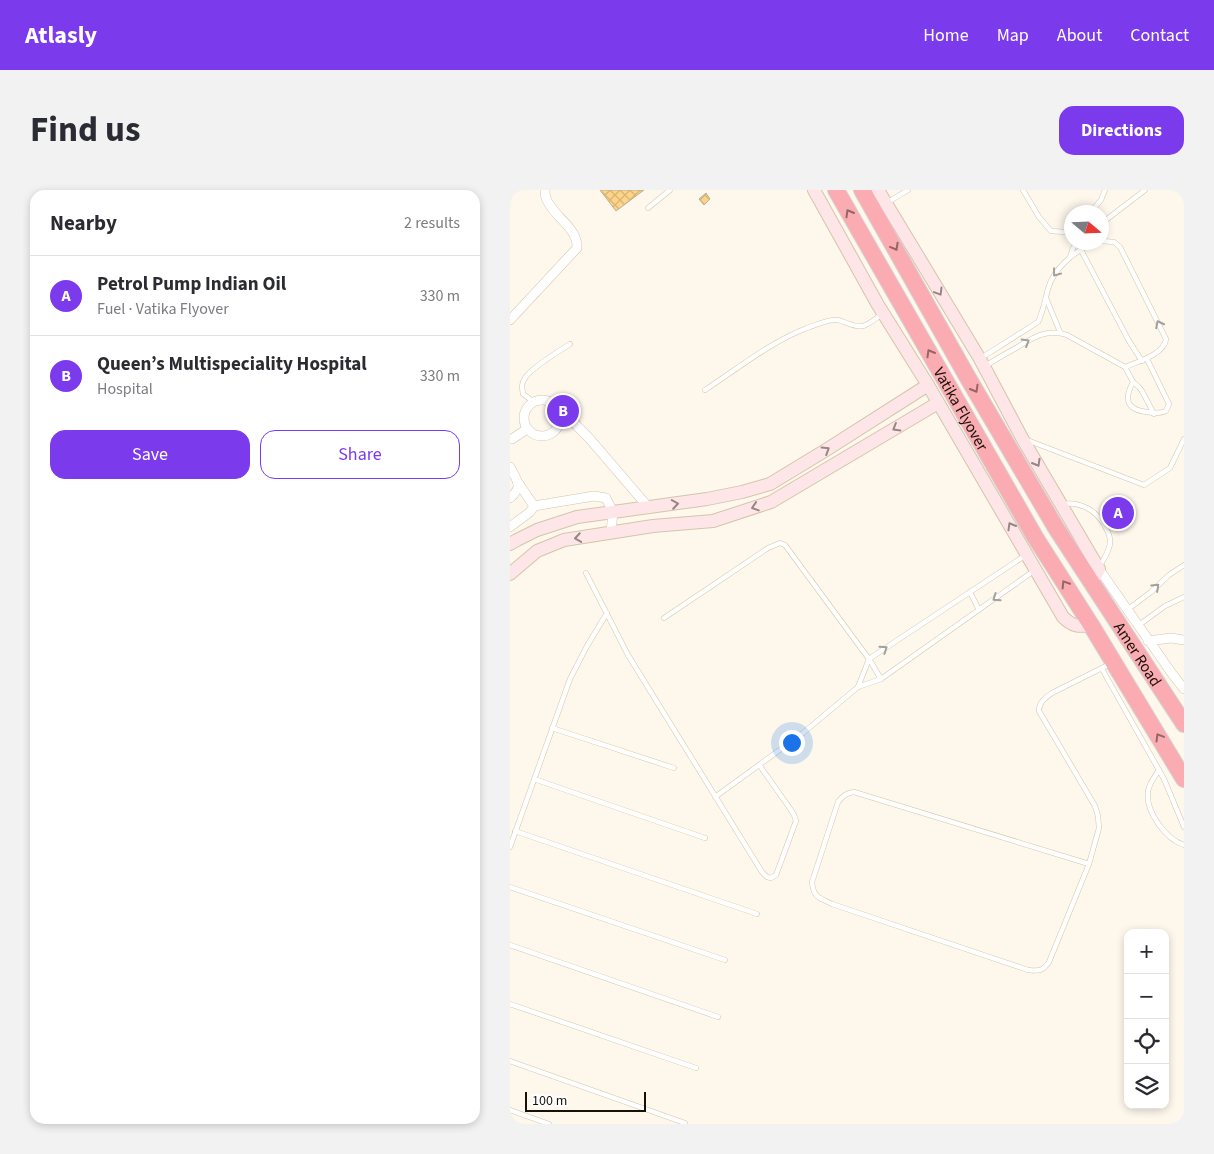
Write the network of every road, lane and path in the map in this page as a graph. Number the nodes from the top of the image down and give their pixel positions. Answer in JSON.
{"nodes":[{"id":1,"x":545,"y":190,"type":"edge"},
{"id":2,"x":670,"y":190,"type":"edge"},
{"id":3,"x":814,"y":190,"type":"edge"},
{"id":4,"x":836,"y":190,"type":"edge"},
{"id":5,"x":862,"y":190,"type":"edge"},
{"id":6,"x":878,"y":190,"type":"edge"},
{"id":7,"x":908,"y":190,"type":"edge"},
{"id":8,"x":1023,"y":190,"type":"edge"},
{"id":9,"x":1105,"y":190,"type":"edge"},
{"id":10,"x":1145,"y":190,"type":"edge"},
{"id":11,"x":886,"y":203,"type":"junction"},
{"id":12,"x":1097,"y":205,"type":"edge"},
{"id":13,"x":648,"y":208,"type":"dead end"},
{"id":14,"x":1109,"y":218,"type":"edge"},
{"id":15,"x":1064,"y":232,"type":"edge"},
{"id":16,"x":1109,"y":241,"type":"edge"},
{"id":17,"x":1071,"y":250,"type":"edge"},
{"id":18,"x":1081,"y":250,"type":"joint"},
{"id":19,"x":1069,"y":258,"type":"junction"},
{"id":20,"x":1046,"y":298,"type":"junction"},
{"id":21,"x":884,"y":314,"type":"junction"},
{"id":22,"x":510,"y":320,"type":"edge"},
{"id":23,"x":1060,"y":332,"type":"junction"},
{"id":24,"x":570,"y":344,"type":"dead end"},
{"id":25,"x":1145,"y":360,"type":"junction"},
{"id":26,"x":982,"y":363,"type":"junction"},
{"id":27,"x":1125,"y":367,"type":"junction"},
{"id":28,"x":1133,"y":382,"type":"junction"},
{"id":29,"x":928,"y":385,"type":"junction"},
{"id":30,"x":705,"y":390,"type":"dead end"},
{"id":31,"x":534,"y":402,"type":"junction"},
{"id":32,"x":938,"y":403,"type":"junction"},
{"id":33,"x":557,"y":407,"type":"junction"},
{"id":34,"x":1154,"y":414,"type":"junction"},
{"id":35,"x":560,"y":424,"type":"junction"},
{"id":36,"x":577,"y":426,"type":"junction"},
{"id":37,"x":527,"y":429,"type":"junction"},
{"id":38,"x":1022,"y":438,"type":"junction"},
{"id":39,"x":511,"y":439,"type":"edge"},
{"id":40,"x":1184,"y":439,"type":"edge"},
{"id":41,"x":510,"y":467,"type":"edge"},
{"id":42,"x":519,"y":484,"type":"junction"},
{"id":43,"x":510,"y":498,"type":"edge"},
{"id":44,"x":1061,"y":504,"type":"junction"},
{"id":45,"x":534,"y":506,"type":"junction"},
{"id":46,"x":649,"y":508,"type":"junction"},
{"id":47,"x":613,"y":512,"type":"junction"},
{"id":48,"x":510,"y":526,"type":"edge"},
{"id":49,"x":611,"y":532,"type":"junction"},
{"id":50,"x":510,"y":544,"type":"edge"},
{"id":51,"x":1027,"y":554,"type":"junction"},
{"id":52,"x":1184,"y":565,"type":"edge"},
{"id":53,"x":1036,"y":570,"type":"junction"},
{"id":54,"x":586,"y":573,"type":"dead end"},
{"id":55,"x":510,"y":574,"type":"edge"},
{"id":56,"x":1095,"y":576,"type":"junction"},
{"id":57,"x":970,"y":592,"type":"junction"},
{"id":58,"x":1184,"y":597,"type":"edge"},
{"id":59,"x":979,"y":610,"type":"junction"},
{"id":60,"x":1127,"y":610,"type":"junction"},
{"id":61,"x":607,"y":613,"type":"junction"},
{"id":62,"x":664,"y":618,"type":"dead end"},
{"id":63,"x":1091,"y":626,"type":"junction"},
{"id":64,"x":1138,"y":626,"type":"junction"},
{"id":65,"x":1184,"y":640,"type":"edge"},
{"id":66,"x":1148,"y":641,"type":"junction"},
{"id":67,"x":869,"y":659,"type":"junction"},
{"id":68,"x":1108,"y":666,"type":"junction"},
{"id":69,"x":881,"y":679,"type":"junction"},
{"id":70,"x":858,"y":687,"type":"junction"},
{"id":71,"x":1184,"y":689,"type":"edge"},
{"id":72,"x":1184,"y":724,"type":"edge"},
{"id":73,"x":552,"y":728,"type":"junction"},
{"id":74,"x":760,"y":766,"type":"junction"},
{"id":75,"x":674,"y":768,"type":"dead end"},
{"id":76,"x":1159,"y":770,"type":"junction"},
{"id":77,"x":1184,"y":779,"type":"edge"},
{"id":78,"x":534,"y":780,"type":"junction"},
{"id":79,"x":715,"y":797,"type":"junction"},
{"id":80,"x":1184,"y":827,"type":"edge"},
{"id":81,"x":516,"y":831,"type":"junction"},
{"id":82,"x":705,"y":838,"type":"dead end"},
{"id":83,"x":1184,"y":846,"type":"edge"},
{"id":84,"x":510,"y":847,"type":"edge"},
{"id":85,"x":1089,"y":864,"type":"junction"},
{"id":86,"x":510,"y":887,"type":"edge"},
{"id":87,"x":757,"y":914,"type":"dead end"},
{"id":88,"x":510,"y":945,"type":"edge"},
{"id":89,"x":725,"y":960,"type":"dead end"},
{"id":90,"x":510,"y":1004,"type":"edge"},
{"id":91,"x":718,"y":1017,"type":"dead end"},
{"id":92,"x":510,"y":1061,"type":"edge"},
{"id":93,"x":696,"y":1068,"type":"dead end"},
{"id":94,"x":510,"y":1110,"type":"edge"},
{"id":95,"x":685,"y":1123,"type":"dead end"},
{"id":96,"x":550,"y":1124,"type":"edge"}],
"edges":[{"from":1,"to":22,"type":"street"},
{"from":2,"to":13,"type":"lane"},
{"from":3,"to":21,"type":"street"},
{"from":63,"to":4,"type":"highway","name":"Vatika Flyover","one_way":true},
{"from":5,"to":56,"type":"highway","name":"Vatika Flyover","one_way":true},
{"from":6,"to":11,"type":"street"},
{"from":7,"to":11,"type":"lane"},
{"from":8,"to":15,"type":"lane"},
{"from":9,"to":12,"type":"lane"},
{"from":10,"to":14,"type":"lane"},
{"from":11,"to":26,"type":"street","one_way":true},
{"from":25,"to":16,"type":"lane","one_way":true},
{"from":17,"to":19,"type":"lane"},
{"from":18,"to":19,"type":"lane"},
{"from":18,"to":25,"type":"lane"},
{"from":19,"to":20,"type":"lane","one_way":true},
{"from":20,"to":23,"type":"lane"},
{"from":20,"to":26,"type":"lane"},
{"from":21,"to":29,"type":"street"},
{"from":21,"to":30,"type":"lane"},
{"from":26,"to":23,"type":"lane","one_way":true},
{"from":23,"to":27,"type":"lane"},
{"from":24,"to":31,"type":"lane"},
{"from":25,"to":27,"type":"lane"},
{"from":25,"to":34,"type":"lane"},
{"from":26,"to":38,"type":"street"},
{"from":27,"to":28,"type":"lane"},
{"from":28,"to":34,"type":"lane"},
{"from":28,"to":34,"type":"lane"},
{"from":29,"to":32,"type":"street"},
{"from":46,"to":29,"type":"street","one_way":true},
{"from":31,"to":33,"type":"street"},
{"from":31,"to":37,"type":"street"},
{"from":32,"to":49,"type":"street","one_way":true},
{"from":51,"to":32,"type":"street","one_way":true},
{"from":33,"to":35,"type":"street"},
{"from":33,"to":36,"type":"street"},
{"from":35,"to":36,"type":"street"},
{"from":35,"to":37,"type":"street"},
{"from":36,"to":46,"type":"street"},
{"from":37,"to":39,"type":"street"},
{"from":38,"to":40,"type":"lane"},
{"from":38,"to":44,"type":"street","one_way":true},
{"from":41,"to":42,"type":"street"},
{"from":42,"to":43,"type":"street"},
{"from":42,"to":45,"type":"street"},
{"from":44,"to":56,"type":"street"},
{"from":44,"to":56,"type":"lane"},
{"from":45,"to":47,"type":"street"},
{"from":45,"to":48,"type":"street"},
{"from":46,"to":47,"type":"street"},
{"from":47,"to":49,"type":"street"},
{"from":47,"to":50,"type":"street"},
{"from":49,"to":55,"type":"street","one_way":true},
{"from":51,"to":53,"type":"street"},
{"from":51,"to":57,"type":"lane"},
{"from":60,"to":52,"type":"lane","one_way":true},
{"from":53,"to":59,"type":"lane","one_way":true},
{"from":53,"to":63,"type":"street"},
{"from":54,"to":61,"type":"lane"},
{"from":56,"to":60,"type":"street"},
{"from":56,"to":72,"type":"highway","name":"Amer Road"},
{"from":57,"to":59,"type":"lane"},
{"from":67,"to":57,"type":"lane","one_way":true},
{"from":58,"to":64,"type":"lane"},
{"from":59,"to":69,"type":"lane"},
{"from":60,"to":64,"type":"street"},
{"from":61,"to":73,"type":"lane"},
{"from":61,"to":79,"type":"lane"},
{"from":62,"to":67,"type":"lane"},
{"from":63,"to":68,"type":"highway","name":"Vatika Flyover"},
{"from":64,"to":66,"type":"street"},
{"from":65,"to":66,"type":"street"},
{"from":66,"to":71,"type":"street"},
{"from":67,"to":69,"type":"lane"},
{"from":67,"to":70,"type":"lane"},
{"from":68,"to":76,"type":"lane"},
{"from":77,"to":68,"type":"highway","name":"Vatika Flyover","one_way":true},
{"from":68,"to":85,"type":"lane"},
{"from":69,"to":70,"type":"lane"},
{"from":70,"to":74,"type":"lane"},
{"from":73,"to":75,"type":"lane"},
{"from":73,"to":78,"type":"lane"},
{"from":74,"to":79,"type":"lane"},
{"from":74,"to":79,"type":"lane"},
{"from":76,"to":80,"type":"lane"},
{"from":76,"to":83,"type":"lane"},
{"from":78,"to":81,"type":"lane"},
{"from":78,"to":82,"type":"lane"},
{"from":81,"to":84,"type":"lane"},
{"from":81,"to":87,"type":"lane"},
{"from":85,"to":85,"type":"lane"},
{"from":86,"to":89,"type":"lane"},
{"from":88,"to":91,"type":"lane"},
{"from":90,"to":93,"type":"lane"},
{"from":92,"to":95,"type":"lane"},
{"from":94,"to":96,"type":"lane"}]}
